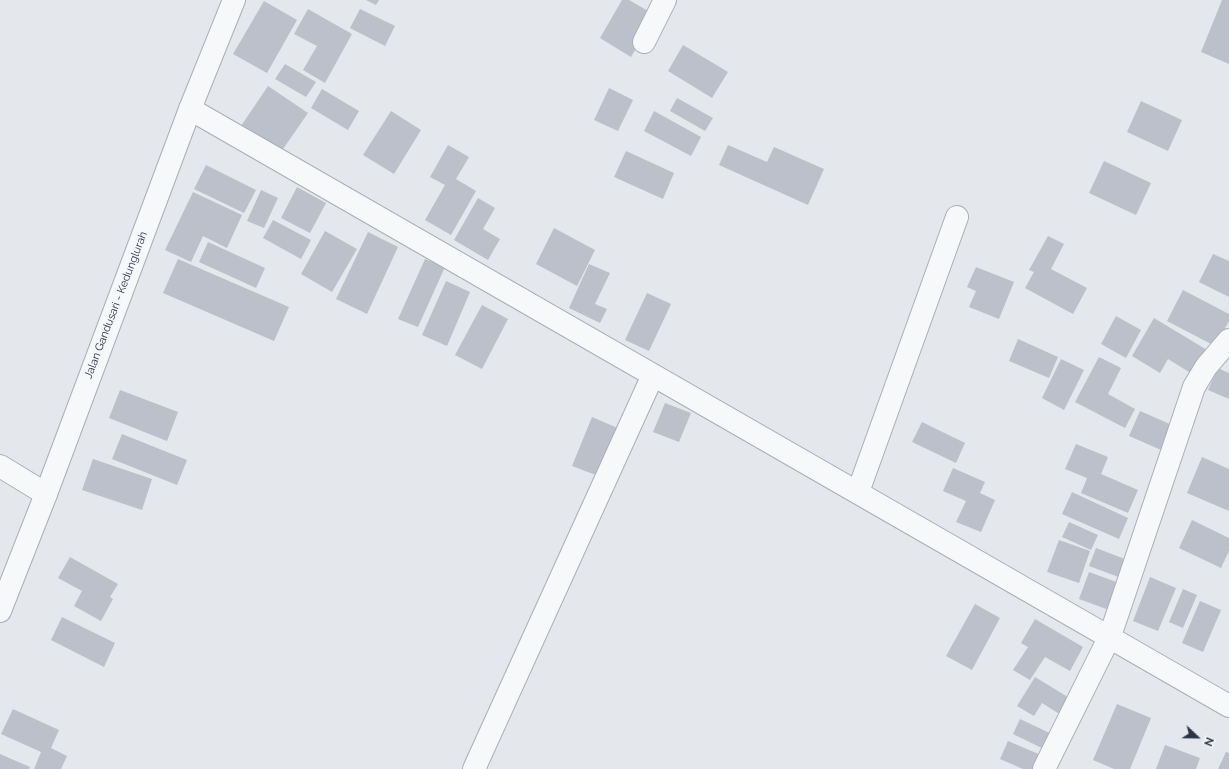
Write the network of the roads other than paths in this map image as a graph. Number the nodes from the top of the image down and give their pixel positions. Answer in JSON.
{"nodes":[{"id":1,"x":234,"y":0,"type":"edge"},
{"id":2,"x":665,"y":0,"type":"edge"},
{"id":3,"x":644,"y":42,"type":"dead end"},
{"id":4,"x":190,"y":109,"type":"junction"},
{"id":5,"x":957,"y":217,"type":"dead end"},
{"id":6,"x":1229,"y":340,"type":"edge"},
{"id":7,"x":653,"y":375,"type":"junction"},
{"id":8,"x":0,"y":466,"type":"edge"},
{"id":9,"x":858,"y":492,"type":"junction"},
{"id":10,"x":46,"y":494,"type":"junction"},
{"id":11,"x":0,"y":610,"type":"edge"},
{"id":12,"x":1110,"y":636,"type":"junction"},
{"id":13,"x":1229,"y":706,"type":"edge"},
{"id":14,"x":474,"y":769,"type":"edge"},
{"id":15,"x":1044,"y":769,"type":"edge"}],
"edges":[{"from":1,"to":4,"type":"street","name":"Jalan Gandusari - Kedunglurah"},
{"from":2,"to":3,"type":"street"},
{"from":4,"to":7,"type":"street"},
{"from":4,"to":10,"type":"street","name":"Jalan Gandusari - Kedunglurah"},
{"from":5,"to":9,"type":"street"},
{"from":6,"to":12,"type":"street"},
{"from":7,"to":9,"type":"street"},
{"from":7,"to":14,"type":"street"},
{"from":8,"to":10,"type":"street"},
{"from":9,"to":12,"type":"street"},
{"from":10,"to":11,"type":"street","name":"Jalan Gandusari - Kedunglurah"},
{"from":12,"to":13,"type":"street"},
{"from":12,"to":15,"type":"street"}]}
